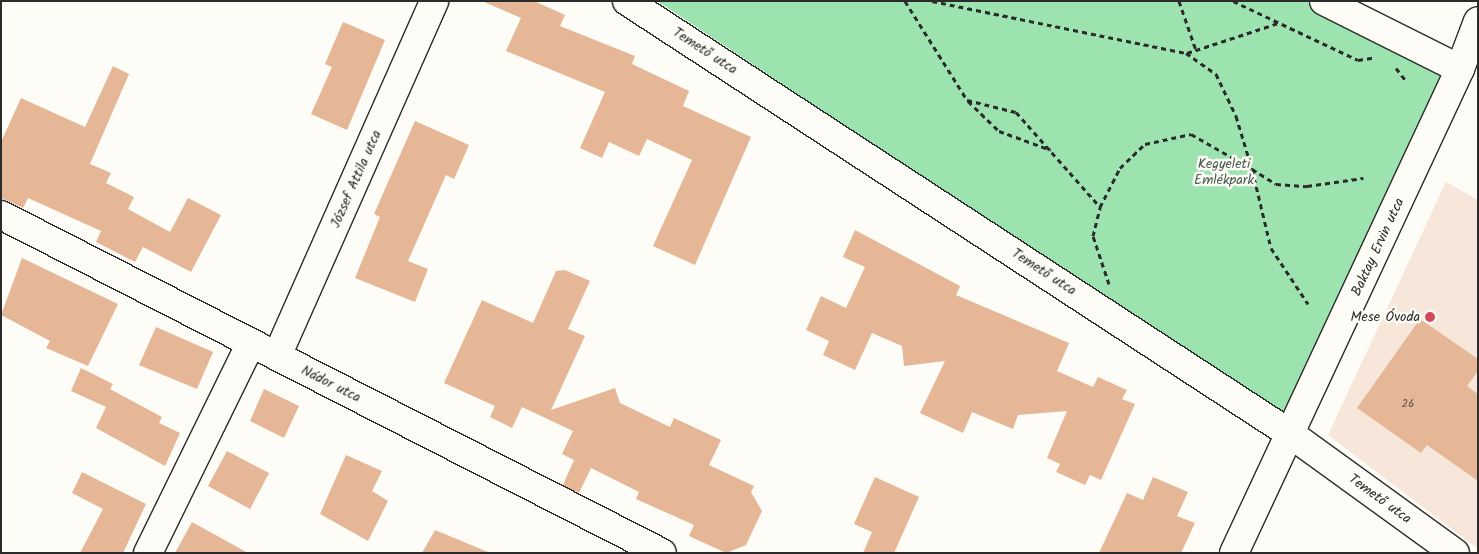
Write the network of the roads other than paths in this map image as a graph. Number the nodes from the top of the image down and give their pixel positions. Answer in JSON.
{"nodes":[{"id":1,"x":434,"y":1,"type":"edge"},
{"id":2,"x":627,"y":1,"type":"edge"},
{"id":3,"x":1324,"y":1,"type":"edge"},
{"id":4,"x":1478,"y":20,"type":"edge"},
{"id":5,"x":1460,"y":68,"type":"junction"},
{"id":6,"x":1,"y":215,"type":"edge"},
{"id":7,"x":250,"y":344,"type":"junction"},
{"id":8,"x":277,"y":356,"type":"junction"},
{"id":9,"x":1292,"y":435,"type":"junction"},
{"id":10,"x":148,"y":553,"type":"edge"},
{"id":11,"x":662,"y":553,"type":"edge"},
{"id":12,"x":1234,"y":553,"type":"edge"},
{"id":13,"x":1455,"y":553,"type":"edge"}],
"edges":[{"from":1,"to":8,"type":"street","name":"József Attila utca"},
{"from":2,"to":9,"type":"street","name":"Temető utca"},
{"from":3,"to":5,"type":"street"},
{"from":4,"to":5,"type":"street","name":"Baktay Ervin utca"},
{"from":5,"to":9,"type":"street","name":"Baktay Ervin utca"},
{"from":6,"to":7,"type":"street","name":"Nádor utca"},
{"from":7,"to":8,"type":"street","name":"Nádor utca"},
{"from":7,"to":10,"type":"street"},
{"from":8,"to":11,"type":"street","name":"Nádor utca"},
{"from":9,"to":12,"type":"street","name":"Baktay Ervin utca"},
{"from":9,"to":13,"type":"street","name":"Temető utca"}]}
